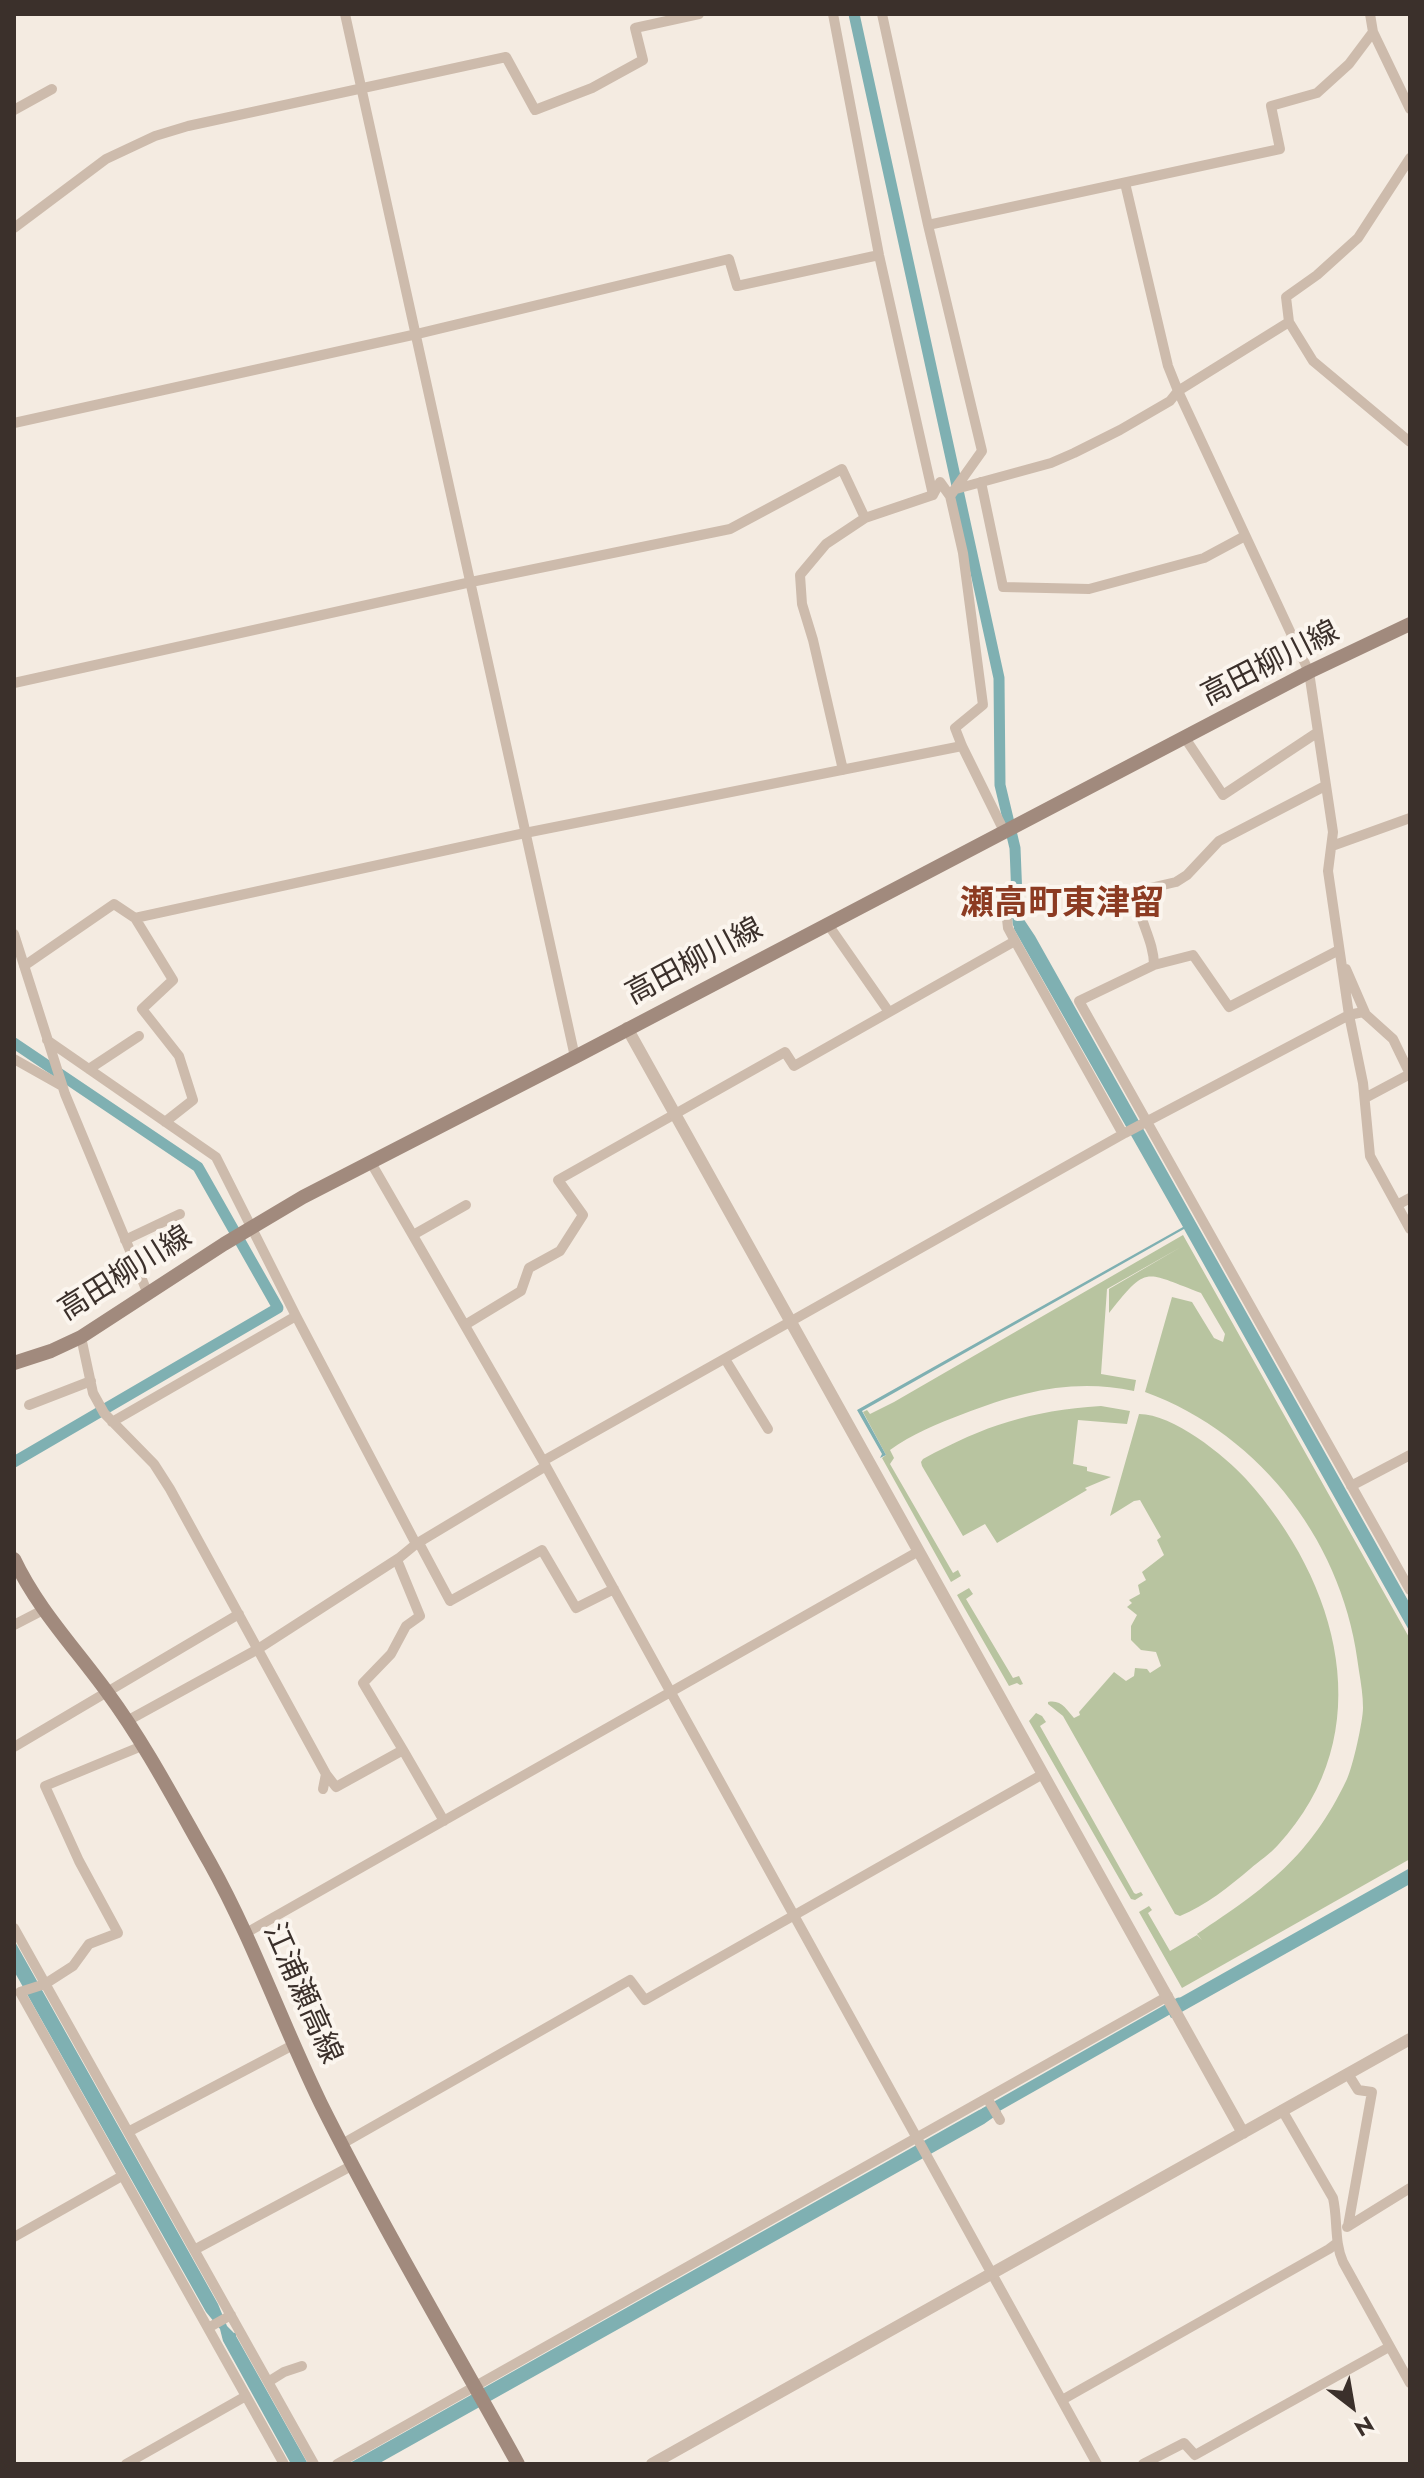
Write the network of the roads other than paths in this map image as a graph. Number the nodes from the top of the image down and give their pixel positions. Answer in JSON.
{"nodes":[{"id":1,"x":345,"y":14,"type":"edge"},
{"id":2,"x":699,"y":14,"type":"edge"},
{"id":3,"x":833,"y":14,"type":"edge"},
{"id":4,"x":882,"y":14,"type":"edge"},
{"id":5,"x":1370,"y":14,"type":"edge"},
{"id":6,"x":1373,"y":32,"type":"junction"},
{"id":7,"x":363,"y":88,"type":"junction"},
{"id":8,"x":52,"y":89,"type":"dead end"},
{"id":9,"x":1410,"y":109,"type":"edge"},
{"id":10,"x":14,"y":110,"type":"edge"},
{"id":11,"x":1410,"y":158,"type":"edge"},
{"id":12,"x":1125,"y":183,"type":"junction"},
{"id":13,"x":928,"y":225,"type":"junction"},
{"id":14,"x":14,"y":228,"type":"edge"},
{"id":15,"x":879,"y":255,"type":"junction"},
{"id":16,"x":1289,"y":322,"type":"junction"},
{"id":17,"x":417,"y":334,"type":"junction"},
{"id":18,"x":1178,"y":391,"type":"junction"},
{"id":19,"x":14,"y":423,"type":"edge"},
{"id":20,"x":1410,"y":442,"type":"edge"},
{"id":21,"x":981,"y":482,"type":"junction"},
{"id":22,"x":953,"y":492,"type":"junction"},
{"id":23,"x":933,"y":495,"type":"junction"},
{"id":24,"x":865,"y":518,"type":"junction"},
{"id":25,"x":1245,"y":536,"type":"junction"},
{"id":26,"x":471,"y":582,"type":"junction"},
{"id":27,"x":1410,"y":624,"type":"edge"},
{"id":28,"x":1309,"y":672,"type":"junction"},
{"id":29,"x":14,"y":683,"type":"edge"},
{"id":30,"x":1318,"y":732,"type":"junction"},
{"id":31,"x":1185,"y":738,"type":"junction"},
{"id":32,"x":962,"y":746,"type":"junction"},
{"id":33,"x":843,"y":770,"type":"junction"},
{"id":34,"x":1325,"y":786,"type":"junction"},
{"id":35,"x":1410,"y":818,"type":"edge"},
{"id":36,"x":525,"y":833,"type":"junction"},
{"id":37,"x":1005,"y":833,"type":"junction"},
{"id":38,"x":1332,"y":846,"type":"junction"},
{"id":39,"x":135,"y":918,"type":"junction"},
{"id":40,"x":1007,"y":919,"type":"dead end"},
{"id":41,"x":827,"y":923,"type":"junction"},
{"id":42,"x":14,"y":934,"type":"edge"},
{"id":43,"x":1015,"y":941,"type":"junction"},
{"id":44,"x":1340,"y":954,"type":"junction"},
{"id":45,"x":1154,"y":965,"type":"junction"},
{"id":46,"x":24,"y":966,"type":"junction"},
{"id":47,"x":889,"y":1012,"type":"junction"},
{"id":48,"x":1349,"y":1015,"type":"junction"},
{"id":49,"x":1366,"y":1015,"type":"junction"},
{"id":50,"x":627,"y":1028,"type":"junction"},
{"id":51,"x":139,"y":1036,"type":"dead end"},
{"id":52,"x":49,"y":1045,"type":"junction"},
{"id":53,"x":575,"y":1057,"type":"junction"},
{"id":54,"x":14,"y":1059,"type":"edge"},
{"id":55,"x":89,"y":1069,"type":"junction"},
{"id":56,"x":63,"y":1090,"type":"junction"},
{"id":57,"x":1365,"y":1098,"type":"junction"},
{"id":58,"x":674,"y":1113,"type":"junction"},
{"id":59,"x":165,"y":1122,"type":"junction"},
{"id":60,"x":1147,"y":1122,"type":"junction"},
{"id":61,"x":1124,"y":1134,"type":"junction"},
{"id":62,"x":370,"y":1161,"type":"junction"},
{"id":63,"x":1410,"y":1198,"type":"edge"},
{"id":64,"x":466,"y":1205,"type":"dead end"},
{"id":65,"x":1397,"y":1205,"type":"junction"},
{"id":66,"x":180,"y":1214,"type":"dead end"},
{"id":67,"x":250,"y":1228,"type":"junction"},
{"id":68,"x":1410,"y":1229,"type":"edge"},
{"id":69,"x":413,"y":1235,"type":"junction"},
{"id":70,"x":125,"y":1240,"type":"junction"},
{"id":71,"x":148,"y":1294,"type":"junction"},
{"id":72,"x":296,"y":1316,"type":"junction"},
{"id":73,"x":791,"y":1322,"type":"junction"},
{"id":74,"x":465,"y":1325,"type":"junction"},
{"id":75,"x":81,"y":1337,"type":"junction"},
{"id":76,"x":725,"y":1359,"type":"junction"},
{"id":77,"x":14,"y":1363,"type":"edge"},
{"id":78,"x":91,"y":1381,"type":"junction"},
{"id":79,"x":29,"y":1405,"type":"dead end"},
{"id":80,"x":114,"y":1424,"type":"junction"},
{"id":81,"x":768,"y":1429,"type":"dead end"},
{"id":82,"x":1410,"y":1455,"type":"edge"},
{"id":83,"x":545,"y":1464,"type":"junction"},
{"id":84,"x":1351,"y":1486,"type":"junction"},
{"id":85,"x":417,"y":1543,"type":"junction"},
{"id":86,"x":919,"y":1551,"type":"junction"},
{"id":87,"x":14,"y":1559,"type":"edge"},
{"id":88,"x":398,"y":1559,"type":"junction"},
{"id":89,"x":614,"y":1589,"type":"junction"},
{"id":90,"x":1410,"y":1590,"type":"edge"},
{"id":91,"x":43,"y":1610,"type":"junction"},
{"id":92,"x":239,"y":1614,"type":"junction"},
{"id":93,"x":14,"y":1625,"type":"edge"},
{"id":94,"x":258,"y":1649,"type":"junction"},
{"id":95,"x":107,"y":1692,"type":"junction"},
{"id":96,"x":671,"y":1694,"type":"junction"},
{"id":97,"x":127,"y":1721,"type":"junction"},
{"id":98,"x":142,"y":1746,"type":"junction"},
{"id":99,"x":14,"y":1747,"type":"edge"},
{"id":100,"x":403,"y":1750,"type":"junction"},
{"id":101,"x":326,"y":1774,"type":"junction"},
{"id":102,"x":1043,"y":1774,"type":"junction"},
{"id":103,"x":323,"y":1789,"type":"dead end"},
{"id":104,"x":444,"y":1821,"type":"junction"},
{"id":105,"x":795,"y":1916,"type":"junction"},
{"id":106,"x":14,"y":1928,"type":"edge"},
{"id":107,"x":246,"y":1933,"type":"junction"},
{"id":108,"x":45,"y":1984,"type":"junction"},
{"id":109,"x":16,"y":1990,"type":"edge"},
{"id":110,"x":1169,"y":1998,"type":"junction"},
{"id":111,"x":1410,"y":2039,"type":"edge"},
{"id":112,"x":293,"y":2045,"type":"junction"},
{"id":113,"x":1348,"y":2074,"type":"junction"},
{"id":114,"x":989,"y":2101,"type":"junction"},
{"id":115,"x":1282,"y":2110,"type":"junction"},
{"id":116,"x":998,"y":2117,"type":"dead end"},
{"id":117,"x":128,"y":2132,"type":"junction"},
{"id":118,"x":1243,"y":2133,"type":"junction"},
{"id":119,"x":918,"y":2139,"type":"junction"},
{"id":120,"x":342,"y":2144,"type":"junction"},
{"id":121,"x":353,"y":2165,"type":"junction"},
{"id":122,"x":122,"y":2176,"type":"junction"},
{"id":123,"x":1410,"y":2188,"type":"edge"},
{"id":124,"x":1348,"y":2226,"type":"junction"},
{"id":125,"x":14,"y":2237,"type":"edge"},
{"id":126,"x":1337,"y":2237,"type":"junction"},
{"id":127,"x":194,"y":2250,"type":"junction"},
{"id":128,"x":993,"y":2273,"type":"junction"},
{"id":129,"x":220,"y":2322,"type":"junction"},
{"id":130,"x":1389,"y":2347,"type":"junction"},
{"id":131,"x":302,"y":2366,"type":"dead end"},
{"id":132,"x":268,"y":2382,"type":"junction"},
{"id":133,"x":1410,"y":2383,"type":"edge"},
{"id":134,"x":476,"y":2388,"type":"junction"},
{"id":135,"x":246,"y":2396,"type":"junction"},
{"id":136,"x":1062,"y":2400,"type":"junction"},
{"id":137,"x":126,"y":2464,"type":"edge"},
{"id":138,"x":284,"y":2464,"type":"edge"},
{"id":139,"x":314,"y":2464,"type":"edge"},
{"id":140,"x":337,"y":2464,"type":"edge"},
{"id":141,"x":518,"y":2464,"type":"edge"},
{"id":142,"x":652,"y":2464,"type":"edge"},
{"id":143,"x":1097,"y":2464,"type":"edge"},
{"id":144,"x":1143,"y":2464,"type":"edge"}],
"edges":[{"from":1,"to":7,"type":"street"},
{"from":2,"to":7,"type":"street"},
{"from":3,"to":15,"type":"street"},
{"from":4,"to":13,"type":"street"},
{"from":5,"to":6,"type":"street"},
{"from":6,"to":9,"type":"street"},
{"from":6,"to":12,"type":"street"},
{"from":7,"to":14,"type":"street"},
{"from":7,"to":17,"type":"street"},
{"from":8,"to":10,"type":"street"},
{"from":11,"to":16,"type":"street"},
{"from":12,"to":13,"type":"street"},
{"from":12,"to":18,"type":"street"},
{"from":13,"to":22,"type":"street"},
{"from":15,"to":17,"type":"street"},
{"from":15,"to":23,"type":"street"},
{"from":16,"to":18,"type":"street"},
{"from":16,"to":20,"type":"street"},
{"from":17,"to":19,"type":"street"},
{"from":17,"to":26,"type":"street"},
{"from":18,"to":21,"type":"street"},
{"from":18,"to":25,"type":"street"},
{"from":21,"to":22,"type":"street"},
{"from":21,"to":25,"type":"street"},
{"from":22,"to":23,"type":"street"},
{"from":22,"to":32,"type":"street"},
{"from":23,"to":24,"type":"street"},
{"from":24,"to":26,"type":"street"},
{"from":24,"to":33,"type":"street"},
{"from":25,"to":28,"type":"street"},
{"from":26,"to":29,"type":"street"},
{"from":26,"to":36,"type":"street"},
{"from":27,"to":28,"type":"main road","name":"高田柳川線"},
{"from":28,"to":30,"type":"street"},
{"from":28,"to":31,"type":"main road","name":"高田柳川線"},
{"from":30,"to":31,"type":"street"},
{"from":30,"to":34,"type":"street"},
{"from":31,"to":37,"type":"main road","name":"高田柳川線"},
{"from":32,"to":33,"type":"street"},
{"from":32,"to":37,"type":"street"},
{"from":33,"to":36,"type":"street"},
{"from":34,"to":38,"type":"street"},
{"from":34,"to":45,"type":"street"},
{"from":35,"to":38,"type":"street"},
{"from":36,"to":39,"type":"street"},
{"from":36,"to":53,"type":"street"},
{"from":37,"to":41,"type":"main road","name":"高田柳川線"},
{"from":38,"to":44,"type":"street"},
{"from":39,"to":46,"type":"street"},
{"from":39,"to":59,"type":"street"},
{"from":40,"to":43,"type":"street"},
{"from":41,"to":47,"type":"street"},
{"from":41,"to":50,"type":"main road","name":"高田柳川線"},
{"from":42,"to":46,"type":"street"},
{"from":43,"to":47,"type":"street"},
{"from":43,"to":61,"type":"street"},
{"from":44,"to":45,"type":"street"},
{"from":44,"to":48,"type":"street"},
{"from":44,"to":49,"type":"street"},
{"from":45,"to":60,"type":"street"},
{"from":46,"to":52,"type":"street"},
{"from":47,"to":58,"type":"street"},
{"from":48,"to":49,"type":"street"},
{"from":48,"to":57,"type":"street"},
{"from":48,"to":60,"type":"street"},
{"from":49,"to":57,"type":"street"},
{"from":50,"to":53,"type":"main road","name":"高田柳川線"},
{"from":50,"to":58,"type":"street"},
{"from":51,"to":55,"type":"street"},
{"from":52,"to":55,"type":"street"},
{"from":52,"to":56,"type":"street"},
{"from":53,"to":62,"type":"main road","name":"高田柳川線"},
{"from":54,"to":56,"type":"street"},
{"from":55,"to":59,"type":"street"},
{"from":56,"to":70,"type":"street"},
{"from":57,"to":65,"type":"street"},
{"from":58,"to":73,"type":"street"},
{"from":58,"to":74,"type":"street"},
{"from":59,"to":67,"type":"street"},
{"from":60,"to":61,"type":"street"},
{"from":60,"to":84,"type":"street"},
{"from":61,"to":73,"type":"street"},
{"from":62,"to":67,"type":"main road","name":"高田柳川線"},
{"from":62,"to":69,"type":"street"},
{"from":63,"to":65,"type":"street"},
{"from":64,"to":69,"type":"street"},
{"from":65,"to":68,"type":"street"},
{"from":66,"to":70,"type":"street"},
{"from":67,"to":71,"type":"main road","name":"高田柳川線"},
{"from":67,"to":72,"type":"street"},
{"from":69,"to":74,"type":"street"},
{"from":70,"to":71,"type":"street"},
{"from":71,"to":75,"type":"main road","name":"高田柳川線"},
{"from":72,"to":80,"type":"street"},
{"from":72,"to":85,"type":"street"},
{"from":73,"to":76,"type":"street"},
{"from":73,"to":86,"type":"street"},
{"from":74,"to":83,"type":"street"},
{"from":75,"to":77,"type":"main road","name":"高田柳川線"},
{"from":75,"to":78,"type":"street"},
{"from":76,"to":81,"type":"street"},
{"from":76,"to":83,"type":"street"},
{"from":78,"to":79,"type":"street"},
{"from":78,"to":80,"type":"street"},
{"from":80,"to":92,"type":"street"},
{"from":82,"to":84,"type":"street"},
{"from":83,"to":85,"type":"street"},
{"from":83,"to":89,"type":"street"},
{"from":84,"to":90,"type":"street"},
{"from":85,"to":88,"type":"street"},
{"from":85,"to":89,"type":"street"},
{"from":86,"to":96,"type":"street"},
{"from":86,"to":102,"type":"street"},
{"from":87,"to":91,"type":"main road","name":"江浦瀬高線"},
{"from":88,"to":94,"type":"street"},
{"from":88,"to":100,"type":"street"},
{"from":89,"to":96,"type":"street"},
{"from":91,"to":93,"type":"street"},
{"from":91,"to":95,"type":"main road","name":"江浦瀬高線"},
{"from":92,"to":94,"type":"street"},
{"from":92,"to":95,"type":"street"},
{"from":94,"to":97,"type":"street"},
{"from":94,"to":101,"type":"street"},
{"from":95,"to":97,"type":"main road","name":"江浦瀬高線"},
{"from":95,"to":99,"type":"street"},
{"from":96,"to":104,"type":"street"},
{"from":96,"to":105,"type":"street"},
{"from":97,"to":98,"type":"main road","name":"江浦瀬高線"},
{"from":98,"to":107,"type":"main road","name":"江浦瀬高線"},
{"from":98,"to":108,"type":"street"},
{"from":100,"to":101,"type":"street"},
{"from":100,"to":104,"type":"street"},
{"from":101,"to":103,"type":"street"},
{"from":102,"to":105,"type":"street"},
{"from":102,"to":110,"type":"street"},
{"from":104,"to":107,"type":"street"},
{"from":105,"to":119,"type":"street"},
{"from":105,"to":120,"type":"street"},
{"from":106,"to":108,"type":"street"},
{"from":107,"to":112,"type":"main road","name":"江浦瀬高線"},
{"from":108,"to":109,"type":"street"},
{"from":108,"to":117,"type":"street"},
{"from":109,"to":122,"type":"street"},
{"from":110,"to":114,"type":"street"},
{"from":110,"to":118,"type":"street"},
{"from":111,"to":113,"type":"street"},
{"from":112,"to":117,"type":"street"},
{"from":112,"to":120,"type":"main road","name":"江浦瀬高線"},
{"from":113,"to":115,"type":"street"},
{"from":113,"to":124,"type":"street"},
{"from":114,"to":116,"type":"street"},
{"from":114,"to":119,"type":"street"},
{"from":115,"to":118,"type":"street"},
{"from":115,"to":126,"type":"street"},
{"from":117,"to":127,"type":"street"},
{"from":118,"to":128,"type":"street"},
{"from":119,"to":128,"type":"street"},
{"from":119,"to":134,"type":"street"},
{"from":120,"to":121,"type":"main road","name":"江浦瀬高線"},
{"from":121,"to":127,"type":"street"},
{"from":121,"to":134,"type":"main road","name":"江浦瀬高線"},
{"from":122,"to":125,"type":"street"},
{"from":122,"to":129,"type":"street"},
{"from":123,"to":124,"type":"street"},
{"from":124,"to":126,"type":"street"},
{"from":126,"to":130,"type":"street"},
{"from":126,"to":136,"type":"street"},
{"from":127,"to":129,"type":"street"},
{"from":128,"to":136,"type":"street"},
{"from":128,"to":142,"type":"street"},
{"from":129,"to":132,"type":"street"},
{"from":129,"to":135,"type":"street"},
{"from":130,"to":133,"type":"street"},
{"from":130,"to":144,"type":"street"},
{"from":131,"to":132,"type":"street"},
{"from":132,"to":139,"type":"street"},
{"from":134,"to":140,"type":"street"},
{"from":134,"to":141,"type":"main road","name":"江浦瀬高線"},
{"from":135,"to":137,"type":"street"},
{"from":135,"to":138,"type":"street"},
{"from":136,"to":143,"type":"street"}]}
